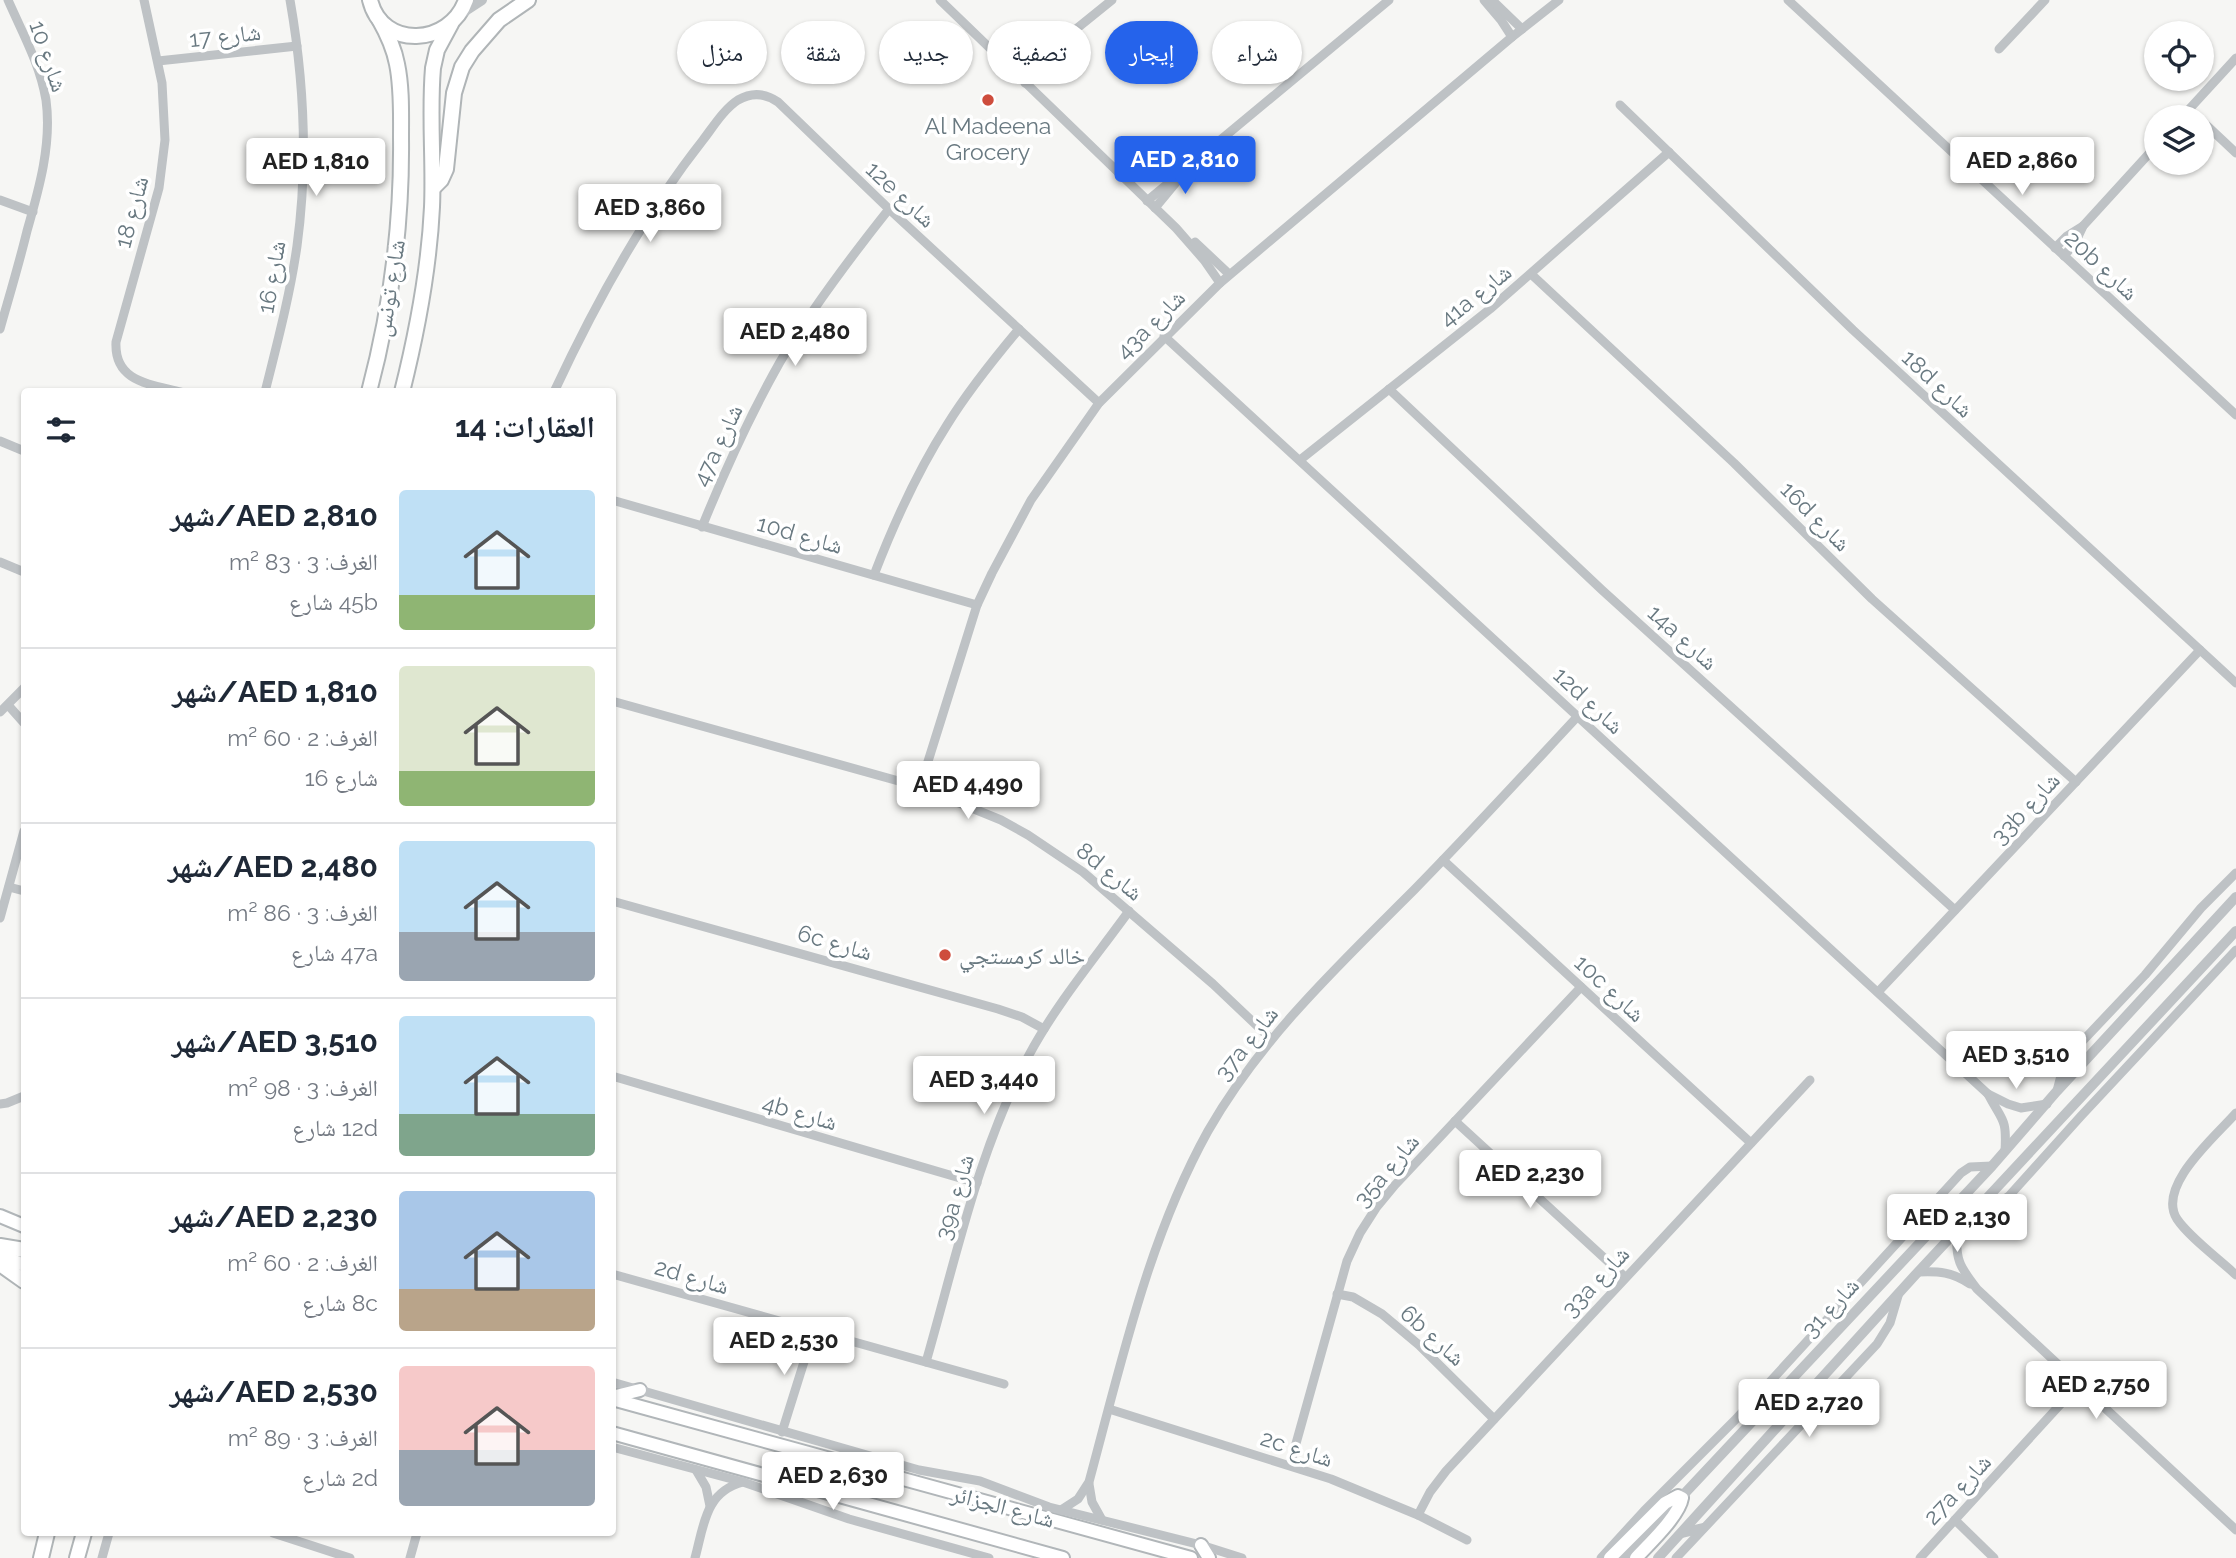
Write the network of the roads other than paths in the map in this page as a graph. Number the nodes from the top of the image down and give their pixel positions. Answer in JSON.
{"nodes":[{"id":1,"x":8,"y":0,"type":"edge"},
{"id":2,"x":144,"y":0,"type":"edge"},
{"id":3,"x":290,"y":0,"type":"edge"},
{"id":4,"x":370,"y":0,"type":"edge"},
{"id":5,"x":466,"y":0,"type":"edge"},
{"id":6,"x":482,"y":0,"type":"edge"},
{"id":7,"x":528,"y":0,"type":"edge"},
{"id":8,"x":940,"y":0,"type":"edge"},
{"id":9,"x":1112,"y":0,"type":"edge"},
{"id":10,"x":1389,"y":0,"type":"edge"},
{"id":11,"x":1484,"y":0,"type":"edge"},
{"id":12,"x":1492,"y":0,"type":"edge"},
{"id":13,"x":1559,"y":0,"type":"edge"},
{"id":14,"x":1788,"y":0,"type":"edge"},
{"id":15,"x":2045,"y":0,"type":"edge"},
{"id":16,"x":379,"y":19,"type":"junction"},
{"id":17,"x":455,"y":20,"type":"junction"},
{"id":18,"x":1087,"y":21,"type":"edge"},
{"id":19,"x":1522,"y":29,"type":"junction"},
{"id":20,"x":1512,"y":37,"type":"junction"},
{"id":21,"x":987,"y":45,"type":"edge"},
{"id":22,"x":297,"y":46,"type":"junction"},
{"id":23,"x":1999,"y":49,"type":"dead end"},
{"id":24,"x":2236,"y":58,"type":"edge"},
{"id":25,"x":158,"y":61,"type":"junction"},
{"id":26,"x":1027,"y":84,"type":"edge"},
{"id":27,"x":1620,"y":105,"type":"dead end"},
{"id":28,"x":2193,"y":105,"type":"edge"},
{"id":29,"x":2214,"y":132,"type":"edge"},
{"id":30,"x":1669,"y":152,"type":"junction"},
{"id":31,"x":2236,"y":153,"type":"edge"},
{"id":32,"x":2144,"y":159,"type":"edge"},
{"id":33,"x":1191,"y":164,"type":"junction"},
{"id":34,"x":433,"y":188,"type":"junction"},
{"id":35,"x":0,"y":200,"type":"edge"},
{"id":36,"x":1147,"y":201,"type":"junction"},
{"id":37,"x":1155,"y":208,"type":"junction"},
{"id":38,"x":889,"y":209,"type":"junction"},
{"id":39,"x":33,"y":212,"type":"junction"},
{"id":40,"x":2083,"y":226,"type":"junction"},
{"id":41,"x":1176,"y":228,"type":"junction"},
{"id":42,"x":2055,"y":248,"type":"junction"},
{"id":43,"x":2064,"y":256,"type":"junction"},
{"id":44,"x":1531,"y":274,"type":"junction"},
{"id":45,"x":1229,"y":275,"type":"junction"},
{"id":46,"x":1220,"y":283,"type":"junction"},
{"id":47,"x":0,"y":329,"type":"edge"},
{"id":48,"x":1018,"y":329,"type":"junction"},
{"id":49,"x":1164,"y":335,"type":"junction"},
{"id":50,"x":168,"y":388,"type":"edge"},
{"id":51,"x":266,"y":388,"type":"edge"},
{"id":52,"x":370,"y":388,"type":"edge"},
{"id":53,"x":403,"y":388,"type":"edge"},
{"id":54,"x":556,"y":388,"type":"edge"},
{"id":55,"x":1389,"y":389,"type":"junction"},
{"id":56,"x":1099,"y":403,"type":"junction"},
{"id":57,"x":2236,"y":415,"type":"edge"},
{"id":58,"x":0,"y":441,"type":"edge"},
{"id":59,"x":21,"y":450,"type":"edge"},
{"id":60,"x":1300,"y":460,"type":"junction"},
{"id":61,"x":616,"y":501,"type":"edge"},
{"id":62,"x":702,"y":527,"type":"junction"},
{"id":63,"x":0,"y":562,"type":"edge"},
{"id":64,"x":21,"y":571,"type":"edge"},
{"id":65,"x":874,"y":575,"type":"junction"},
{"id":66,"x":977,"y":605,"type":"junction"},
{"id":67,"x":2200,"y":650,"type":"junction"},
{"id":68,"x":2236,"y":682,"type":"edge"},
{"id":69,"x":21,"y":691,"type":"edge"},
{"id":70,"x":616,"y":702,"type":"edge"},
{"id":71,"x":8,"y":705,"type":"junction"},
{"id":72,"x":0,"y":712,"type":"edge"},
{"id":73,"x":1578,"y":716,"type":"junction"},
{"id":74,"x":21,"y":720,"type":"edge"},
{"id":75,"x":2076,"y":782,"type":"junction"},
{"id":76,"x":920,"y":787,"type":"junction"},
{"id":77,"x":21,"y":842,"type":"edge"},
{"id":78,"x":1443,"y":860,"type":"junction"},
{"id":79,"x":2236,"y":873,"type":"edge"},
{"id":80,"x":9,"y":887,"type":"junction"},
{"id":81,"x":21,"y":890,"type":"edge"},
{"id":82,"x":2236,"y":897,"type":"edge"},
{"id":83,"x":616,"y":902,"type":"edge"},
{"id":84,"x":1955,"y":910,"type":"junction"},
{"id":85,"x":1129,"y":911,"type":"junction"},
{"id":86,"x":0,"y":918,"type":"edge"},
{"id":87,"x":2236,"y":931,"type":"edge"},
{"id":88,"x":2236,"y":950,"type":"edge"},
{"id":89,"x":1581,"y":987,"type":"junction"},
{"id":90,"x":1878,"y":992,"type":"junction"},
{"id":91,"x":1044,"y":1029,"type":"junction"},
{"id":92,"x":1271,"y":1040,"type":"junction"},
{"id":93,"x":616,"y":1077,"type":"edge"},
{"id":94,"x":1810,"y":1080,"type":"dead end"},
{"id":95,"x":2057,"y":1091,"type":"junction"},
{"id":96,"x":1988,"y":1094,"type":"junction"},
{"id":97,"x":21,"y":1097,"type":"edge"},
{"id":98,"x":0,"y":1104,"type":"edge"},
{"id":99,"x":2047,"y":1104,"type":"junction"},
{"id":100,"x":2236,"y":1113,"type":"edge"},
{"id":101,"x":1455,"y":1121,"type":"junction"},
{"id":102,"x":1751,"y":1143,"type":"junction"},
{"id":103,"x":2006,"y":1151,"type":"junction"},
{"id":104,"x":1992,"y":1167,"type":"junction"},
{"id":105,"x":977,"y":1182,"type":"junction"},
{"id":106,"x":1978,"y":1209,"type":"junction"},
{"id":107,"x":0,"y":1216,"type":"edge"},
{"id":108,"x":21,"y":1225,"type":"edge"},
{"id":109,"x":1957,"y":1231,"type":"junction"},
{"id":110,"x":0,"y":1246,"type":"edge"},
{"id":111,"x":21,"y":1250,"type":"edge"},
{"id":112,"x":0,"y":1255,"type":"edge"},
{"id":113,"x":0,"y":1264,"type":"edge"},
{"id":114,"x":21,"y":1264,"type":"edge"},
{"id":115,"x":1918,"y":1272,"type":"junction"},
{"id":116,"x":616,"y":1275,"type":"edge"},
{"id":117,"x":2236,"y":1275,"type":"edge"},
{"id":118,"x":1625,"y":1277,"type":"junction"},
{"id":119,"x":21,"y":1279,"type":"edge"},
{"id":120,"x":1978,"y":1289,"type":"junction"},
{"id":121,"x":1337,"y":1294,"type":"junction"},
{"id":122,"x":1898,"y":1296,"type":"junction"},
{"id":123,"x":814,"y":1330,"type":"junction"},
{"id":124,"x":926,"y":1362,"type":"junction"},
{"id":125,"x":616,"y":1383,"type":"edge"},
{"id":126,"x":1004,"y":1384,"type":"dead end"},
{"id":127,"x":2079,"y":1384,"type":"junction"},
{"id":128,"x":640,"y":1390,"type":"junction"},
{"id":129,"x":616,"y":1397,"type":"edge"},
{"id":130,"x":616,"y":1399,"type":"edge"},
{"id":131,"x":1109,"y":1409,"type":"junction"},
{"id":132,"x":1494,"y":1419,"type":"junction"},
{"id":133,"x":782,"y":1432,"type":"junction"},
{"id":134,"x":616,"y":1434,"type":"edge"},
{"id":135,"x":616,"y":1448,"type":"edge"},
{"id":136,"x":1290,"y":1465,"type":"junction"},
{"id":137,"x":696,"y":1470,"type":"junction"},
{"id":138,"x":743,"y":1482,"type":"junction"},
{"id":139,"x":1089,"y":1482,"type":"junction"},
{"id":140,"x":1682,"y":1498,"type":"junction"},
{"id":141,"x":710,"y":1506,"type":"junction"},
{"id":142,"x":1061,"y":1510,"type":"junction"},
{"id":143,"x":1418,"y":1515,"type":"junction"},
{"id":144,"x":1102,"y":1520,"type":"junction"},
{"id":145,"x":1955,"y":1520,"type":"junction"},
{"id":146,"x":1703,"y":1528,"type":"junction"},
{"id":147,"x":2236,"y":1530,"type":"edge"},
{"id":148,"x":1682,"y":1533,"type":"junction"},
{"id":149,"x":46,"y":1536,"type":"edge"},
{"id":150,"x":82,"y":1536,"type":"edge"},
{"id":151,"x":108,"y":1536,"type":"edge"},
{"id":152,"x":282,"y":1536,"type":"edge"},
{"id":153,"x":416,"y":1536,"type":"edge"},
{"id":154,"x":1467,"y":1540,"type":"dead end"},
{"id":155,"x":1200,"y":1545,"type":"junction"},
{"id":156,"x":953,"y":1547,"type":"junction"},
{"id":157,"x":41,"y":1558,"type":"edge"},
{"id":158,"x":77,"y":1558,"type":"edge"},
{"id":159,"x":102,"y":1558,"type":"edge"},
{"id":160,"x":352,"y":1558,"type":"edge"},
{"id":161,"x":410,"y":1558,"type":"edge"},
{"id":162,"x":695,"y":1558,"type":"edge"},
{"id":163,"x":961,"y":1558,"type":"edge"},
{"id":164,"x":989,"y":1558,"type":"edge"},
{"id":165,"x":1063,"y":1558,"type":"edge"},
{"id":166,"x":1192,"y":1558,"type":"edge"},
{"id":167,"x":1209,"y":1558,"type":"edge"},
{"id":168,"x":1242,"y":1558,"type":"edge"},
{"id":169,"x":1601,"y":1558,"type":"edge"},
{"id":170,"x":1611,"y":1558,"type":"edge"},
{"id":171,"x":1624,"y":1558,"type":"edge"},
{"id":172,"x":1636,"y":1558,"type":"edge"},
{"id":173,"x":1658,"y":1558,"type":"edge"},
{"id":174,"x":1676,"y":1558,"type":"edge"},
{"id":175,"x":1920,"y":1558,"type":"edge"},
{"id":176,"x":1994,"y":1558,"type":"edge"}],
"edges":[{"from":1,"to":39,"type":"street","name":"شارع 10"},
{"from":2,"to":25,"type":"street","name":"شارع 18"},
{"from":3,"to":22,"type":"street","name":"شارع 16"},
{"from":4,"to":16,"type":"main road","name":"شارع تونس"},
{"from":5,"to":17,"type":"main road","name":"شارع تونس"},
{"from":6,"to":17,"type":"street"},
{"from":7,"to":34,"type":"main road"},
{"from":8,"to":21,"type":"street"},
{"from":9,"to":18,"type":"street"},
{"from":10,"to":33,"type":"street"},
{"from":11,"to":20,"type":"street"},
{"from":12,"to":19,"type":"street"},
{"from":13,"to":19,"type":"street","name":"43a شارع"},
{"from":14,"to":42,"type":"street","name":"20b شارع"},
{"from":15,"to":23,"type":"street"},
{"from":16,"to":17,"type":"main road"},
{"from":16,"to":52,"type":"main road","name":"شارع تونس"},
{"from":17,"to":34,"type":"main road","name":"شارع تونس"},
{"from":19,"to":20,"type":"street","name":"43a شارع"},
{"from":20,"to":45,"type":"street","name":"43a شارع"},
{"from":22,"to":25,"type":"street","name":"شارع 17"},
{"from":22,"to":51,"type":"street","name":"شارع 16"},
{"from":24,"to":28,"type":"street"},
{"from":25,"to":50,"type":"street","name":"شارع 18"},
{"from":26,"to":36,"type":"street"},
{"from":27,"to":30,"type":"street","name":"18d شارع"},
{"from":29,"to":31,"type":"street"},
{"from":30,"to":44,"type":"street","name":"41a شارع"},
{"from":30,"to":67,"type":"street","name":"18d شارع"},
{"from":32,"to":40,"type":"street"},
{"from":33,"to":36,"type":"street"},
{"from":33,"to":37,"type":"street"},
{"from":34,"to":53,"type":"main road","name":"شارع تونس"},
{"from":35,"to":39,"type":"street"},
{"from":36,"to":37,"type":"street"},
{"from":37,"to":41,"type":"street"},
{"from":38,"to":48,"type":"street","name":"12e شارع"},
{"from":38,"to":54,"type":"street","name":"12e شارع"},
{"from":38,"to":62,"type":"street","name":"47a شارع"},
{"from":39,"to":47,"type":"street","name":"شارع 10"},
{"from":40,"to":42,"type":"street"},
{"from":40,"to":43,"type":"street"},
{"from":41,"to":45,"type":"street"},
{"from":41,"to":46,"type":"street"},
{"from":42,"to":43,"type":"street","name":"20b شارع"},
{"from":43,"to":57,"type":"street","name":"20b شارع"},
{"from":44,"to":55,"type":"street","name":"41a شارع"},
{"from":44,"to":75,"type":"street","name":"16d شارع"},
{"from":45,"to":46,"type":"street","name":"43a شارع"},
{"from":46,"to":49,"type":"street","name":"43a شارع"},
{"from":48,"to":56,"type":"street","name":"12e شارع"},
{"from":48,"to":65,"type":"street"},
{"from":49,"to":56,"type":"street","name":"43a شارع"},
{"from":49,"to":60,"type":"street","name":"12d شارع"},
{"from":55,"to":60,"type":"street","name":"41a شارع"},
{"from":55,"to":84,"type":"street","name":"14a شارع"},
{"from":56,"to":66,"type":"street","name":"43a شارع"},
{"from":58,"to":59,"type":"street"},
{"from":60,"to":73,"type":"street","name":"12d شارع"},
{"from":61,"to":62,"type":"street","name":"10d شارع"},
{"from":62,"to":65,"type":"street","name":"10d شارع"},
{"from":63,"to":64,"type":"street"},
{"from":65,"to":66,"type":"street","name":"10d شارع"},
{"from":66,"to":76,"type":"street","name":"43a شارع"},
{"from":67,"to":68,"type":"street","name":"18d شارع"},
{"from":67,"to":75,"type":"street","name":"33b شارع"},
{"from":69,"to":71,"type":"street"},
{"from":70,"to":76,"type":"street","name":"8d شارع"},
{"from":71,"to":72,"type":"street"},
{"from":71,"to":74,"type":"street"},
{"from":73,"to":78,"type":"street","name":"37a شارع"},
{"from":73,"to":90,"type":"street","name":"12d شارع"},
{"from":75,"to":84,"type":"street","name":"33b شارع"},
{"from":76,"to":85,"type":"street","name":"8d شارع"},
{"from":77,"to":80,"type":"street"},
{"from":78,"to":89,"type":"street","name":"10c شارع"},
{"from":78,"to":92,"type":"street","name":"37a شارع"},
{"from":79,"to":95,"type":"street"},
{"from":80,"to":81,"type":"street"},
{"from":80,"to":86,"type":"street"},
{"from":82,"to":95,"type":"street","name":"شارع 31"},
{"from":83,"to":91,"type":"street","name":"6c شارع"},
{"from":84,"to":90,"type":"street","name":"33b شارع"},
{"from":85,"to":91,"type":"street","name":"39a شارع"},
{"from":85,"to":92,"type":"street","name":"8d شارع"},
{"from":87,"to":106,"type":"street","name":"شارع 31"},
{"from":88,"to":106,"type":"street"},
{"from":89,"to":101,"type":"street","name":"35a شارع"},
{"from":89,"to":102,"type":"street","name":"10c شارع"},
{"from":90,"to":96,"type":"street","name":"12d شارع"},
{"from":91,"to":105,"type":"street","name":"39a شارع"},
{"from":92,"to":131,"type":"street","name":"37a شارع"},
{"from":93,"to":105,"type":"street","name":"4b شارع"},
{"from":94,"to":102,"type":"street","name":"33a شارع"},
{"from":95,"to":99,"type":"street","name":"شارع 31"},
{"from":96,"to":99,"type":"street","name":"12d شارع"},
{"from":96,"to":103,"type":"street","name":"12d شارع"},
{"from":97,"to":98,"type":"street"},
{"from":99,"to":103,"type":"street","name":"شارع 31"},
{"from":100,"to":117,"type":"street"},
{"from":101,"to":118,"type":"street"},
{"from":101,"to":121,"type":"street","name":"35a شارع"},
{"from":102,"to":118,"type":"street","name":"33a شارع"},
{"from":103,"to":104,"type":"street","name":"شارع 31"},
{"from":104,"to":140,"type":"street","name":"شارع 31"},
{"from":104,"to":169,"type":"street"},
{"from":105,"to":124,"type":"street","name":"39a شارع"},
{"from":106,"to":109,"type":"street","name":"شارع 31"},
{"from":107,"to":108,"type":"main road"},
{"from":109,"to":115,"type":"street","name":"شارع 31"},
{"from":109,"to":120,"type":"street"},
{"from":110,"to":111,"type":"main road"},
{"from":112,"to":114,"type":"main road"},
{"from":113,"to":119,"type":"main road"},
{"from":115,"to":120,"type":"street"},
{"from":115,"to":122,"type":"street","name":"شارع 31"},
{"from":116,"to":123,"type":"street","name":"2d شارع"},
{"from":118,"to":132,"type":"street","name":"33a شارع"},
{"from":120,"to":127,"type":"street"},
{"from":121,"to":132,"type":"street","name":"6b شارع"},
{"from":121,"to":136,"type":"street","name":"35a شارع"},
{"from":122,"to":146,"type":"street"},
{"from":122,"to":148,"type":"street","name":"شارع 31"},
{"from":123,"to":124,"type":"street","name":"2d شارع"},
{"from":123,"to":133,"type":"street"},
{"from":124,"to":126,"type":"street","name":"2d شارع"},
{"from":125,"to":128,"type":"street"},
{"from":127,"to":145,"type":"street","name":"27a شارع"},
{"from":127,"to":147,"type":"street"},
{"from":128,"to":129,"type":"main road"},
{"from":128,"to":133,"type":"street"},
{"from":130,"to":166,"type":"main road","name":"شارع الجزائر"},
{"from":131,"to":136,"type":"street","name":"2c شارع"},
{"from":131,"to":139,"type":"street","name":"37a شارع"},
{"from":132,"to":143,"type":"street","name":"33a شارع"},
{"from":133,"to":142,"type":"street"},
{"from":134,"to":165,"type":"main road","name":"شارع الجزائر"},
{"from":135,"to":137,"type":"street"},
{"from":136,"to":143,"type":"street","name":"2c شارع"},
{"from":137,"to":138,"type":"street"},
{"from":137,"to":141,"type":"street"},
{"from":138,"to":141,"type":"street"},
{"from":138,"to":156,"type":"street"},
{"from":139,"to":142,"type":"street","name":"37a شارع"},
{"from":139,"to":144,"type":"street"},
{"from":140,"to":170,"type":"main road"},
{"from":140,"to":171,"type":"street","name":"شارع 31"},
{"from":140,"to":172,"type":"main road"},
{"from":141,"to":162,"type":"street"},
{"from":142,"to":144,"type":"street"},
{"from":143,"to":154,"type":"street","name":"2c شارع"},
{"from":144,"to":155,"type":"street"},
{"from":145,"to":175,"type":"street","name":"27a شارع"},
{"from":145,"to":176,"type":"street"},
{"from":146,"to":148,"type":"street"},
{"from":146,"to":174,"type":"street"},
{"from":148,"to":173,"type":"street","name":"شارع 31"},
{"from":149,"to":157,"type":"main road"},
{"from":150,"to":158,"type":"main road"},
{"from":151,"to":159,"type":"street"},
{"from":152,"to":160,"type":"street"},
{"from":153,"to":161,"type":"street"},
{"from":155,"to":167,"type":"main road"},
{"from":155,"to":168,"type":"street"},
{"from":156,"to":163,"type":"street"},
{"from":156,"to":164,"type":"street"}]}
